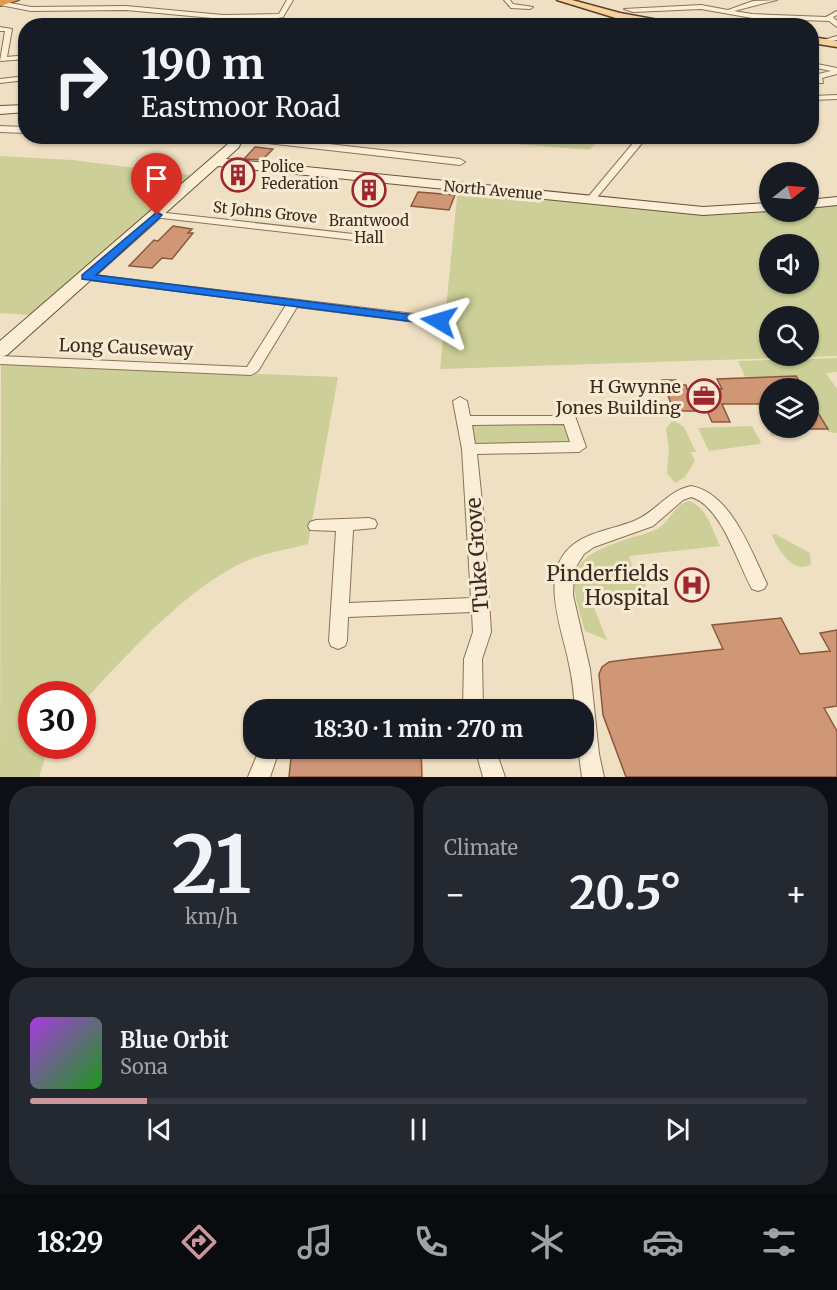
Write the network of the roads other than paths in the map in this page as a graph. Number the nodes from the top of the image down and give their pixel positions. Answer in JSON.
{"nodes":[{"id":1,"x":13,"y":0,"type":"edge"},
{"id":2,"x":102,"y":0,"type":"edge"},
{"id":3,"x":290,"y":0,"type":"edge"},
{"id":4,"x":507,"y":0,"type":"edge"},
{"id":5,"x":562,"y":0,"type":"edge"},
{"id":6,"x":774,"y":0,"type":"edge"},
{"id":7,"x":785,"y":2,"type":"dead end"},
{"id":8,"x":0,"y":3,"type":"edge"},
{"id":9,"x":530,"y":6,"type":"dead end"},
{"id":10,"x":627,"y":9,"type":"dead end"},
{"id":11,"x":64,"y":10,"type":"junction"},
{"id":12,"x":729,"y":11,"type":"junction"},
{"id":13,"x":837,"y":14,"type":"edge"},
{"id":14,"x":752,"y":16,"type":"junction"},
{"id":15,"x":637,"y":18,"type":"edge"},
{"id":16,"x":749,"y":18,"type":"edge"},
{"id":17,"x":803,"y":18,"type":"edge"},
{"id":18,"x":819,"y":19,"type":"edge"},
{"id":19,"x":829,"y":19,"type":"junction"},
{"id":20,"x":837,"y":25,"type":"edge"},
{"id":21,"x":0,"y":29,"type":"edge"},
{"id":22,"x":836,"y":45,"type":"edge"},
{"id":23,"x":819,"y":49,"type":"edge"},
{"id":24,"x":819,"y":49,"type":"edge"},
{"id":25,"x":18,"y":58,"type":"edge"},
{"id":26,"x":819,"y":67,"type":"edge"},
{"id":27,"x":837,"y":71,"type":"edge"},
{"id":28,"x":819,"y":76,"type":"edge"},
{"id":29,"x":18,"y":79,"type":"edge"},
{"id":30,"x":0,"y":81,"type":"edge"},
{"id":31,"x":837,"y":97,"type":"edge"},
{"id":32,"x":819,"y":98,"type":"edge"},
{"id":33,"x":18,"y":109,"type":"edge"},
{"id":34,"x":0,"y":111,"type":"edge"},
{"id":35,"x":0,"y":129,"type":"edge"},
{"id":36,"x":18,"y":130,"type":"edge"},
{"id":37,"x":235,"y":144,"type":"edge"},
{"id":38,"x":303,"y":144,"type":"edge"},
{"id":39,"x":637,"y":144,"type":"edge"},
{"id":40,"x":216,"y":162,"type":"junction"},
{"id":41,"x":460,"y":162,"type":"dead end"},
{"id":42,"x":591,"y":199,"type":"junction"},
{"id":43,"x":837,"y":201,"type":"edge"},
{"id":44,"x":819,"y":203,"type":"edge"},
{"id":45,"x":759,"y":208,"type":"edge"},
{"id":46,"x":157,"y":215,"type":"junction"},
{"id":47,"x":371,"y":239,"type":"dead end"},
{"id":48,"x":86,"y":277,"type":"junction"},
{"id":49,"x":292,"y":303,"type":"junction"},
{"id":50,"x":439,"y":321,"type":"dead end"},
{"id":51,"x":0,"y":351,"type":"edge"},
{"id":52,"x":0,"y":360,"type":"edge"},
{"id":53,"x":460,"y":401,"type":"dead end"},
{"id":54,"x":465,"y":421,"type":"junction"},
{"id":55,"x":469,"y":449,"type":"junction"},
{"id":56,"x":369,"y":524,"type":"dead end"},
{"id":57,"x":345,"y":525,"type":"junction"},
{"id":58,"x":316,"y":526,"type":"dead end"},
{"id":59,"x":758,"y":584,"type":"dead end"},
{"id":60,"x":480,"y":605,"type":"junction"},
{"id":61,"x":340,"y":610,"type":"junction"},
{"id":62,"x":338,"y":641,"type":"dead end"},
{"id":63,"x":473,"y":699,"type":"edge"},
{"id":64,"x":266,"y":759,"type":"edge"},
{"id":65,"x":488,"y":759,"type":"edge"},
{"id":66,"x":259,"y":777,"type":"edge"},
{"id":67,"x":494,"y":777,"type":"edge"},
{"id":68,"x":593,"y":777,"type":"edge"}],
"edges":[{"from":1,"to":8,"type":"highway"},
{"from":2,"to":11,"type":"street"},
{"from":3,"to":11,"type":"street"},
{"from":4,"to":9,"type":"street"},
{"from":5,"to":15,"type":"main road"},
{"from":6,"to":7,"type":"street"},
{"from":6,"to":12,"type":"street"},
{"from":8,"to":11,"type":"street"},
{"from":10,"to":12,"type":"street"},
{"from":12,"to":14,"type":"street"},
{"from":13,"to":19,"type":"street"},
{"from":14,"to":16,"type":"street"},
{"from":14,"to":17,"type":"street"},
{"from":18,"to":19,"type":"street"},
{"from":19,"to":20,"type":"street"},
{"from":21,"to":25,"type":"street"},
{"from":22,"to":23,"type":"main road"},
{"from":22,"to":24,"type":"street"},
{"from":26,"to":27,"type":"street"},
{"from":27,"to":28,"type":"street"},
{"from":29,"to":30,"type":"street"},
{"from":31,"to":32,"type":"street"},
{"from":33,"to":34,"type":"street"},
{"from":35,"to":36,"type":"street"},
{"from":37,"to":40,"type":"street"},
{"from":38,"to":41,"type":"street"},
{"from":39,"to":42,"type":"street"},
{"from":40,"to":42,"type":"street","name":"North Avenue"},
{"from":40,"to":46,"type":"street"},
{"from":42,"to":45,"type":"street","name":"North Avenue"},
{"from":43,"to":44,"type":"street"},
{"from":46,"to":47,"type":"street","name":"St Johns Grove"},
{"from":46,"to":48,"type":"street"},
{"from":48,"to":49,"type":"street"},
{"from":48,"to":51,"type":"street"},
{"from":49,"to":50,"type":"street"},
{"from":49,"to":52,"type":"street","name":"Long Causeway"},
{"from":53,"to":54,"type":"street","name":"Tuke Grove"},
{"from":54,"to":55,"type":"street","name":"Tuke Grove"},
{"from":54,"to":55,"type":"street"},
{"from":55,"to":60,"type":"street","name":"Tuke Grove"},
{"from":56,"to":57,"type":"street"},
{"from":57,"to":58,"type":"street"},
{"from":57,"to":61,"type":"street"},
{"from":59,"to":68,"type":"street"},
{"from":60,"to":61,"type":"street"},
{"from":60,"to":63,"type":"street","name":"Tuke Grove"},
{"from":61,"to":62,"type":"street"},
{"from":64,"to":66,"type":"street"},
{"from":65,"to":67,"type":"street"}]}
